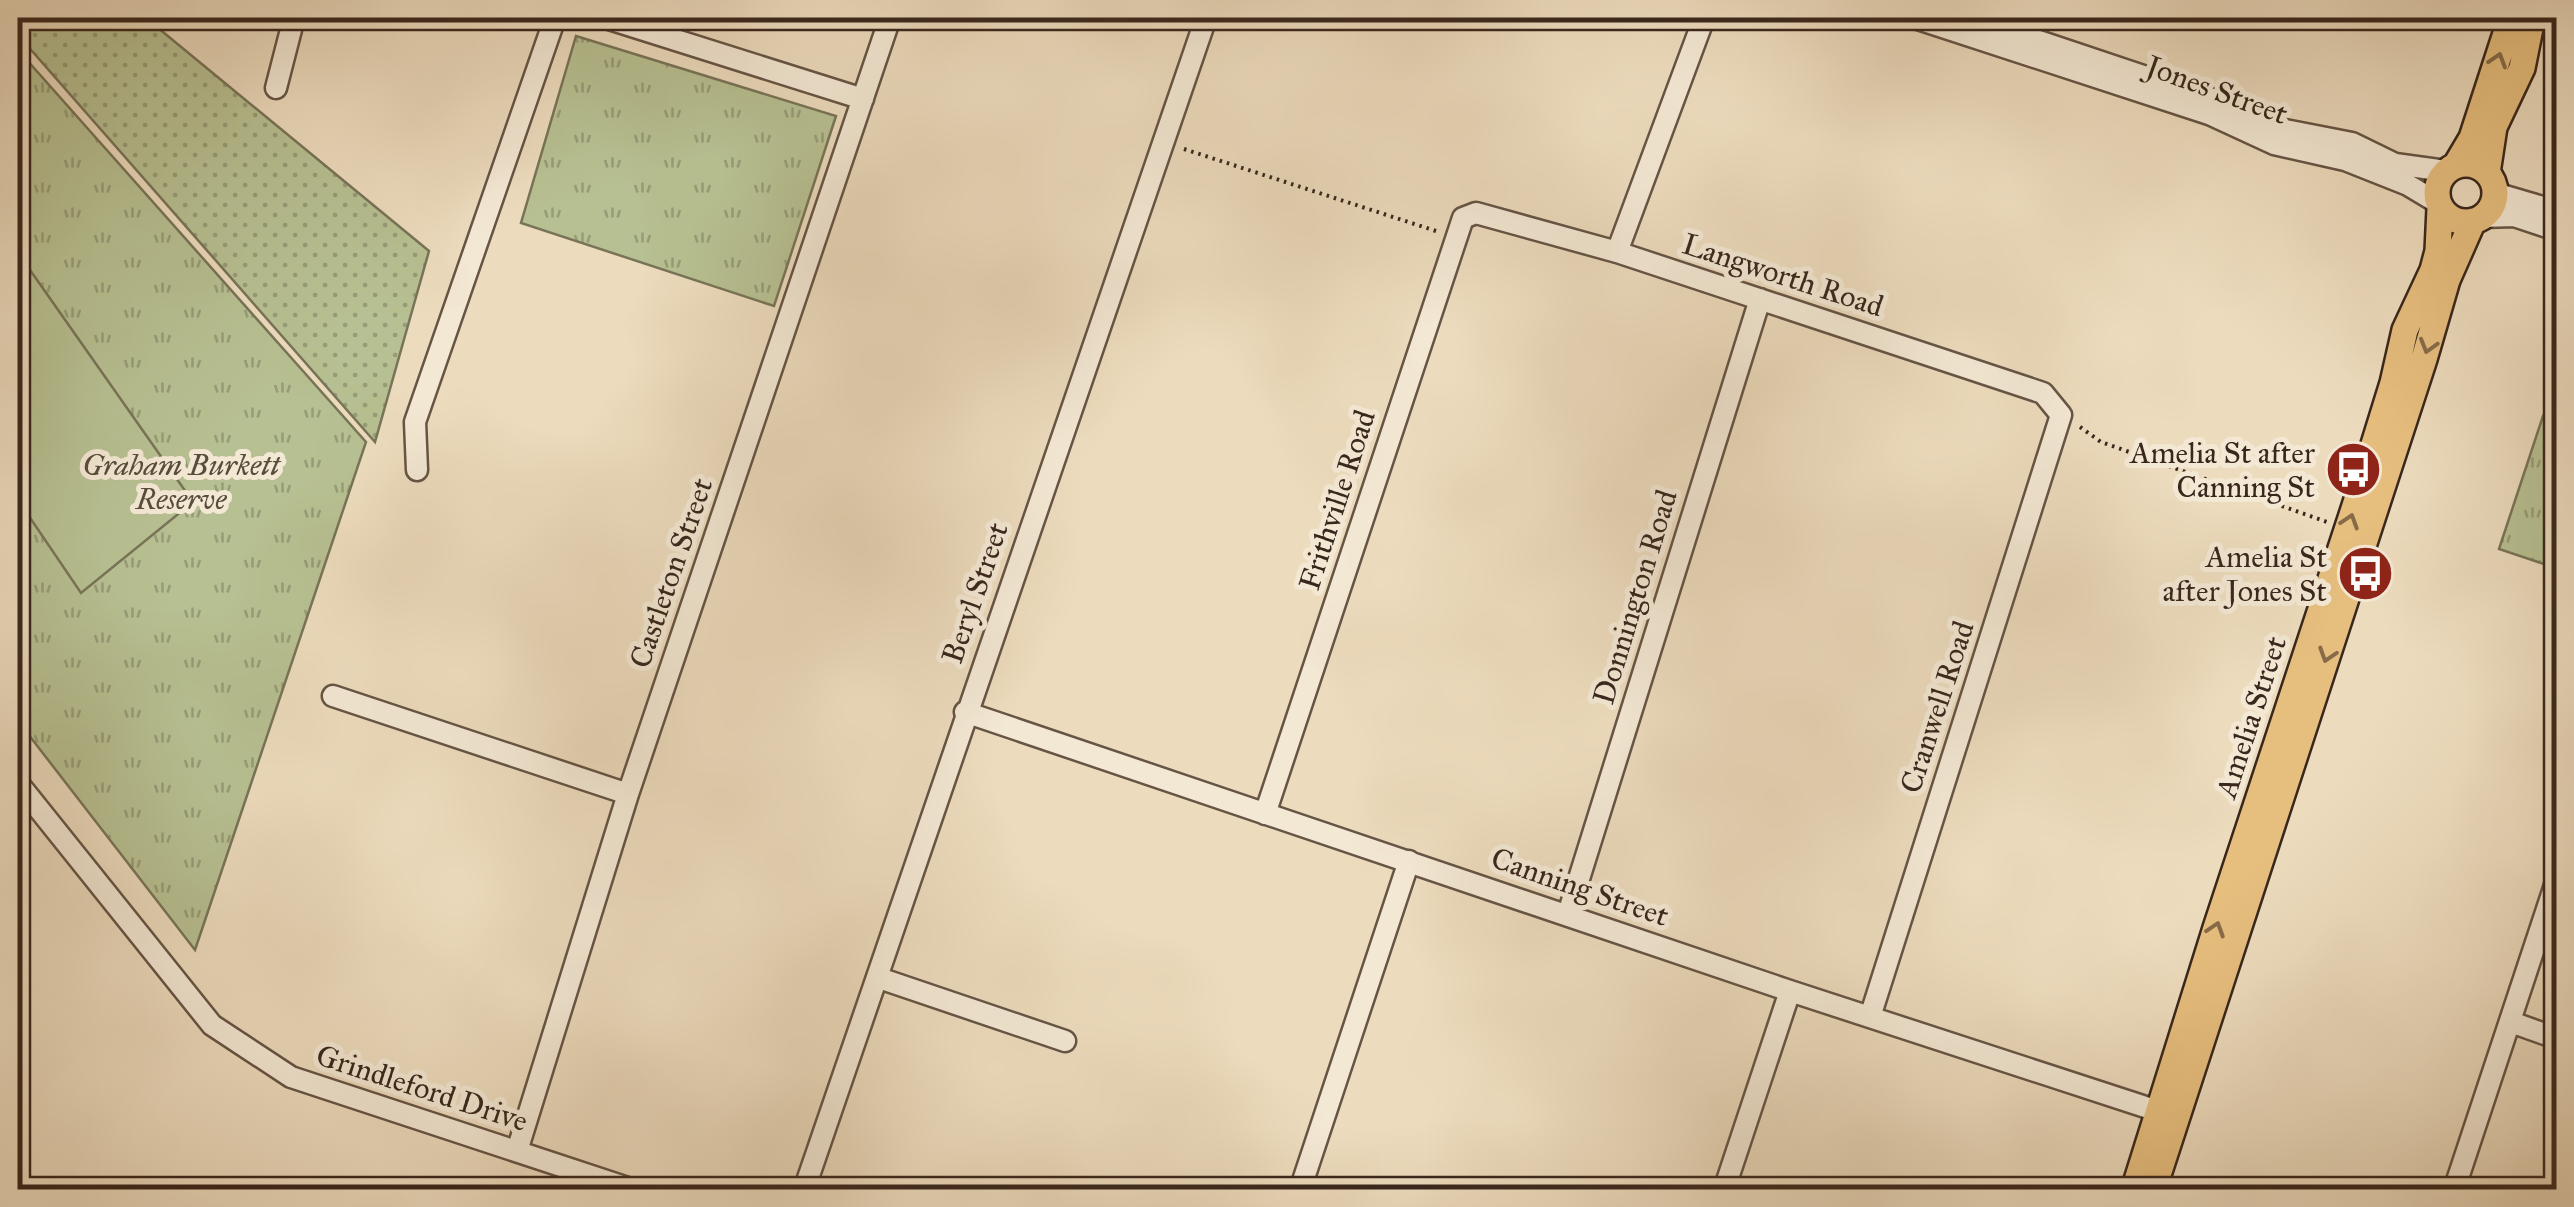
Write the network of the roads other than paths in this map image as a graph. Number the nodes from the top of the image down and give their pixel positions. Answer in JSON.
{"nodes":[{"id":1,"x":294,"y":18,"type":"edge"},
{"id":2,"x":555,"y":18,"type":"edge"},
{"id":3,"x":606,"y":18,"type":"edge"},
{"id":4,"x":890,"y":18,"type":"edge"},
{"id":5,"x":1206,"y":18,"type":"edge"},
{"id":6,"x":1703,"y":18,"type":"edge"},
{"id":7,"x":1916,"y":18,"type":"edge"},
{"id":8,"x":1970,"y":18,"type":"edge"},
{"id":9,"x":2511,"y":18,"type":"edge"},
{"id":10,"x":2532,"y":18,"type":"edge"},
{"id":11,"x":276,"y":88,"type":"dead end"},
{"id":12,"x":863,"y":100,"type":"junction"},
{"id":13,"x":2451,"y":168,"type":"junction"},
{"id":14,"x":2491,"y":183,"type":"junction"},
{"id":15,"x":2439,"y":206,"type":"junction"},
{"id":16,"x":2556,"y":211,"type":"edge"},
{"id":17,"x":1476,"y":213,"type":"joint"},
{"id":18,"x":2478,"y":219,"type":"junction"},
{"id":19,"x":2556,"y":230,"type":"edge"},
{"id":20,"x":1617,"y":252,"type":"junction"},
{"id":21,"x":1760,"y":299,"type":"junction"},
{"id":22,"x":2061,"y":414,"type":"joint"},
{"id":23,"x":417,"y":470,"type":"dead end"},
{"id":24,"x":333,"y":696,"type":"dead end"},
{"id":25,"x":966,"y":712,"type":"junction"},
{"id":26,"x":18,"y":783,"type":"edge"},
{"id":27,"x":628,"y":794,"type":"junction"},
{"id":28,"x":1265,"y":814,"type":"junction"},
{"id":29,"x":1408,"y":860,"type":"junction"},
{"id":30,"x":2556,"y":882,"type":"edge"},
{"id":31,"x":1568,"y":914,"type":"junction"},
{"id":32,"x":878,"y":978,"type":"junction"},
{"id":33,"x":1790,"y":991,"type":"junction"},
{"id":34,"x":1870,"y":1017,"type":"junction"},
{"id":35,"x":2511,"y":1022,"type":"junction"},
{"id":36,"x":2556,"y":1038,"type":"edge"},
{"id":37,"x":1065,"y":1041,"type":"dead end"},
{"id":38,"x":2168,"y":1114,"type":"junction"},
{"id":39,"x":517,"y":1151,"type":"junction"},
{"id":40,"x":634,"y":1190,"type":"edge"},
{"id":41,"x":804,"y":1190,"type":"edge"},
{"id":42,"x":1300,"y":1190,"type":"edge"},
{"id":43,"x":1724,"y":1190,"type":"edge"},
{"id":44,"x":2134,"y":1190,"type":"edge"},
{"id":45,"x":2152,"y":1190,"type":"edge"},
{"id":46,"x":2454,"y":1190,"type":"edge"}],
"edges":[{"from":1,"to":11,"type":"street"},
{"from":2,"to":23,"type":"street"},
{"from":3,"to":12,"type":"street"},
{"from":4,"to":12,"type":"street","name":"Castleton Street"},
{"from":5,"to":25,"type":"street","name":"Beryl Street"},
{"from":6,"to":20,"type":"street"},
{"from":7,"to":15,"type":"street","name":"Jones Street"},
{"from":8,"to":13,"type":"street","name":"Jones Street"},
{"from":13,"to":9,"type":"main road","one_way":true},
{"from":10,"to":14,"type":"main road"},
{"from":12,"to":27,"type":"street","name":"Castleton Street"},
{"from":13,"to":14,"type":"main road"},
{"from":13,"to":15,"type":"main road"},
{"from":14,"to":16,"type":"street"},
{"from":14,"to":18,"type":"main road"},
{"from":15,"to":18,"type":"main road"},
{"from":38,"to":15,"type":"main road","name":"Amelia Street","one_way":true},
{"from":17,"to":20,"type":"street","name":"Langworth Road"},
{"from":17,"to":28,"type":"street","name":"Frithville Road"},
{"from":18,"to":19,"type":"street"},
{"from":18,"to":38,"type":"main road","name":"Amelia Street","one_way":true},
{"from":20,"to":21,"type":"street","name":"Langworth Road"},
{"from":21,"to":22,"type":"street","name":"Langworth Road"},
{"from":21,"to":31,"type":"street","name":"Donnington Road"},
{"from":22,"to":34,"type":"street","name":"Cranwell Road"},
{"from":24,"to":27,"type":"street"},
{"from":25,"to":28,"type":"street","name":"Canning Street"},
{"from":25,"to":32,"type":"street","name":"Beryl Street"},
{"from":26,"to":39,"type":"street","name":"Grindleford Drive"},
{"from":27,"to":39,"type":"street","name":"Castleton Street"},
{"from":28,"to":29,"type":"street","name":"Canning Street"},
{"from":29,"to":31,"type":"street","name":"Canning Street"},
{"from":29,"to":42,"type":"street"},
{"from":30,"to":35,"type":"street"},
{"from":31,"to":33,"type":"street","name":"Canning Street"},
{"from":32,"to":37,"type":"street"},
{"from":32,"to":41,"type":"street","name":"Beryl Street"},
{"from":33,"to":34,"type":"street","name":"Canning Street"},
{"from":33,"to":43,"type":"street"},
{"from":34,"to":38,"type":"street","name":"Canning Street"},
{"from":35,"to":36,"type":"street"},
{"from":35,"to":46,"type":"street"},
{"from":38,"to":44,"type":"main road","name":"Amelia Street"},
{"from":38,"to":45,"type":"main road","name":"Amelia Street"},
{"from":39,"to":40,"type":"street","name":"Grindleford Drive"}]}
